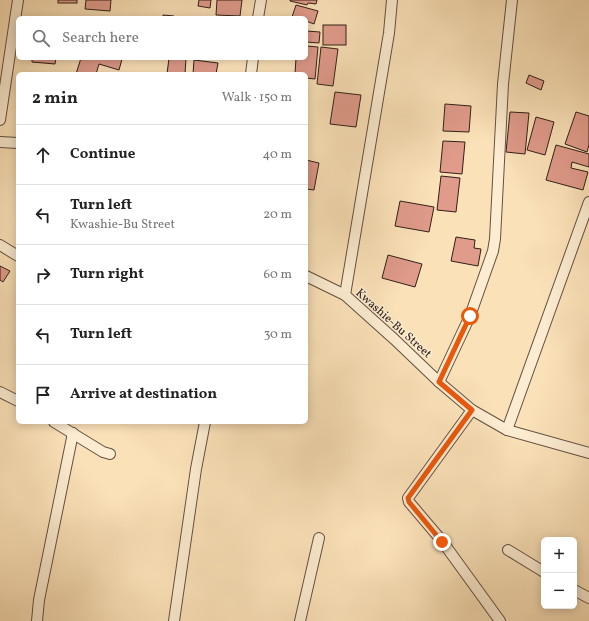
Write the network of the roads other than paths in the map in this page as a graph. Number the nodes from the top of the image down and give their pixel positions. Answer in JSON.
{"nodes":[{"id":1,"x":18,"y":0,"type":"edge"},
{"id":2,"x":261,"y":0,"type":"edge"},
{"id":3,"x":392,"y":0,"type":"edge"},
{"id":4,"x":512,"y":0,"type":"edge"},
{"id":5,"x":258,"y":16,"type":"edge"},
{"id":6,"x":254,"y":60,"type":"edge"},
{"id":7,"x":252,"y":72,"type":"edge"},
{"id":8,"x":0,"y":120,"type":"edge"},
{"id":9,"x":0,"y":142,"type":"edge"},
{"id":10,"x":16,"y":143,"type":"edge"},
{"id":11,"x":589,"y":202,"type":"edge"},
{"id":12,"x":0,"y":246,"type":"edge"},
{"id":13,"x":16,"y":255,"type":"edge"},
{"id":14,"x":308,"y":277,"type":"edge"},
{"id":15,"x":345,"y":295,"type":"junction"},
{"id":16,"x":439,"y":382,"type":"junction"},
{"id":17,"x":0,"y":392,"type":"edge"},
{"id":18,"x":16,"y":400,"type":"edge"},
{"id":19,"x":472,"y":410,"type":"junction"},
{"id":20,"x":57,"y":424,"type":"edge"},
{"id":21,"x":205,"y":424,"type":"edge"},
{"id":22,"x":507,"y":430,"type":"junction"},
{"id":23,"x":73,"y":433,"type":"junction"},
{"id":24,"x":589,"y":453,"type":"edge"},
{"id":25,"x":110,"y":454,"type":"dead end"},
{"id":26,"x":319,"y":538,"type":"dead end"},
{"id":27,"x":508,"y":550,"type":"dead end"},
{"id":28,"x":541,"y":570,"type":"edge"},
{"id":29,"x":577,"y":592,"type":"edge"},
{"id":30,"x":589,"y":598,"type":"edge"},
{"id":31,"x":37,"y":621,"type":"edge"},
{"id":32,"x":174,"y":621,"type":"edge"},
{"id":33,"x":300,"y":621,"type":"edge"},
{"id":34,"x":500,"y":621,"type":"edge"}],
"edges":[{"from":1,"to":8,"type":"street"},
{"from":2,"to":5,"type":"street"},
{"from":3,"to":15,"type":"street"},
{"from":4,"to":16,"type":"street"},
{"from":6,"to":7,"type":"street"},
{"from":9,"to":10,"type":"street"},
{"from":11,"to":22,"type":"street"},
{"from":12,"to":13,"type":"street"},
{"from":14,"to":15,"type":"street","name":"Kwashie-Bu Street"},
{"from":15,"to":16,"type":"street","name":"Kwashie-Bu Street"},
{"from":16,"to":19,"type":"street","name":"Kwashie-Bu Street"},
{"from":17,"to":18,"type":"street"},
{"from":19,"to":22,"type":"street","name":"Kwashie-Bu Street"},
{"from":19,"to":34,"type":"street"},
{"from":20,"to":23,"type":"street"},
{"from":21,"to":32,"type":"street"},
{"from":22,"to":24,"type":"street","name":"Kwashie-Bu Street"},
{"from":23,"to":25,"type":"street"},
{"from":23,"to":31,"type":"street"},
{"from":26,"to":33,"type":"street"},
{"from":27,"to":28,"type":"street"},
{"from":29,"to":30,"type":"street"}]}
